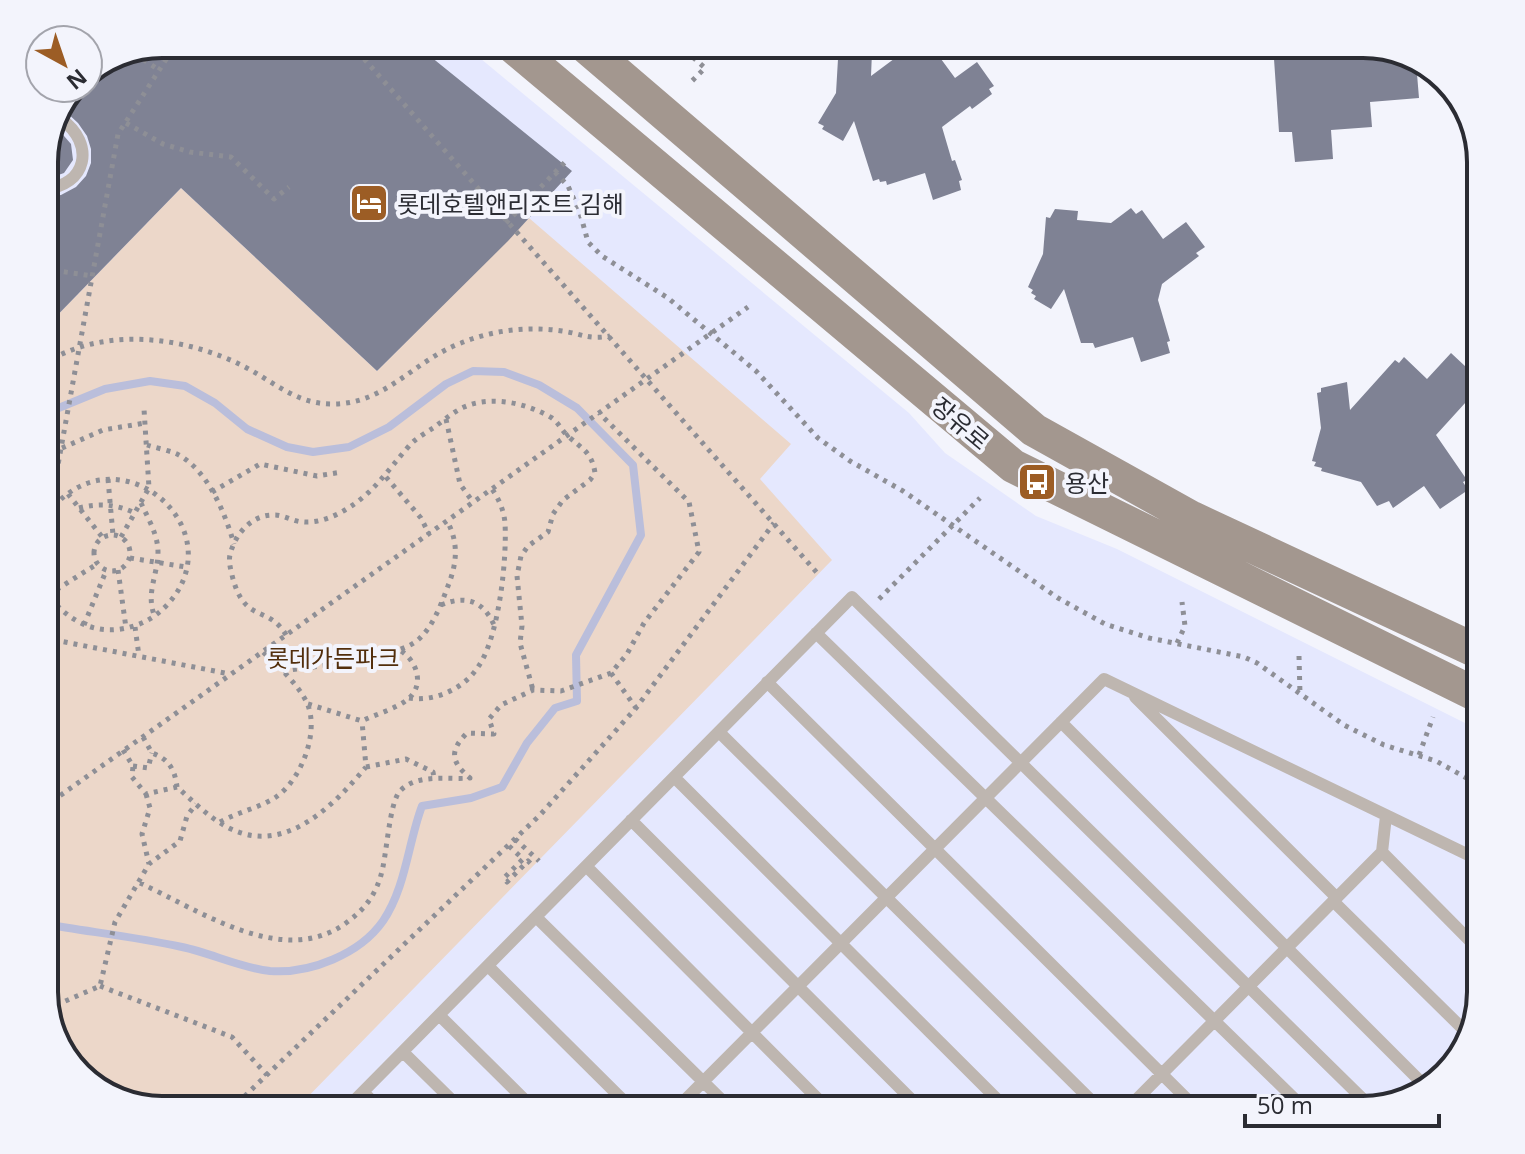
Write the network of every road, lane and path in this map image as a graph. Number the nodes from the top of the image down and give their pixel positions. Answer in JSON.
{"nodes":[{"id":1,"x":167,"y":58,"type":"edge"},
{"id":2,"x":363,"y":58,"type":"edge"},
{"id":3,"x":527,"y":58,"type":"edge"},
{"id":4,"x":599,"y":58,"type":"edge"},
{"id":5,"x":694,"y":58,"type":"edge"},
{"id":6,"x":144,"y":60,"type":"edge"},
{"id":7,"x":159,"y":70,"type":"junction"},
{"id":8,"x":689,"y":84,"type":"dead end"},
{"id":9,"x":126,"y":122,"type":"junction"},
{"id":10,"x":66,"y":123,"type":"edge"},
{"id":11,"x":567,"y":160,"type":"dead end"},
{"id":12,"x":555,"y":172,"type":"junction"},
{"id":13,"x":289,"y":187,"type":"dead end"},
{"id":14,"x":58,"y":188,"type":"edge"},
{"id":15,"x":506,"y":223,"type":"junction"},
{"id":16,"x":58,"y":271,"type":"edge"},
{"id":17,"x":93,"y":276,"type":"junction"},
{"id":18,"x":748,"y":307,"type":"dead end"},
{"id":19,"x":710,"y":333,"type":"junction"},
{"id":20,"x":610,"y":336,"type":"junction"},
{"id":21,"x":80,"y":347,"type":"junction"},
{"id":22,"x":58,"y":357,"type":"edge"},
{"id":23,"x":647,"y":378,"type":"junction"},
{"id":24,"x":144,"y":409,"type":"dead end"},
{"id":25,"x":602,"y":411,"type":"junction"},
{"id":26,"x":446,"y":419,"type":"junction"},
{"id":27,"x":145,"y":423,"type":"junction"},
{"id":28,"x":567,"y":436,"type":"junction"},
{"id":29,"x":147,"y":445,"type":"junction"},
{"id":30,"x":61,"y":448,"type":"junction"},
{"id":31,"x":58,"y":465,"type":"edge"},
{"id":32,"x":342,"y":472,"type":"dead end"},
{"id":33,"x":386,"y":477,"type":"junction"},
{"id":34,"x":108,"y":479,"type":"junction"},
{"id":35,"x":149,"y":488,"type":"junction"},
{"id":36,"x":492,"y":489,"type":"junction"},
{"id":37,"x":212,"y":492,"type":"junction"},
{"id":38,"x":68,"y":494,"type":"junction"},
{"id":39,"x":980,"y":498,"type":"dead end"},
{"id":40,"x":473,"y":502,"type":"junction"},
{"id":41,"x":141,"y":503,"type":"junction"},
{"id":42,"x":58,"y":504,"type":"edge"},
{"id":43,"x":110,"y":504,"type":"junction"},
{"id":44,"x":79,"y":508,"type":"junction"},
{"id":45,"x":135,"y":513,"type":"junction"},
{"id":46,"x":447,"y":521,"type":"junction"},
{"id":47,"x":774,"y":523,"type":"junction"},
{"id":48,"x":953,"y":525,"type":"junction"},
{"id":49,"x":429,"y":534,"type":"junction"},
{"id":50,"x":113,"y":535,"type":"junction"},
{"id":51,"x":121,"y":537,"type":"junction"},
{"id":52,"x":103,"y":538,"type":"junction"},
{"id":53,"x":234,"y":545,"type":"junction"},
{"id":54,"x":130,"y":558,"type":"junction"},
{"id":55,"x":156,"y":562,"type":"junction"},
{"id":56,"x":97,"y":564,"type":"junction"},
{"id":57,"x":186,"y":567,"type":"junction"},
{"id":58,"x":118,"y":570,"type":"junction"},
{"id":59,"x":106,"y":571,"type":"junction"},
{"id":60,"x":818,"y":574,"type":"dead end"},
{"id":61,"x":58,"y":585,"type":"edge"},
{"id":62,"x":879,"y":600,"type":"dead end"},
{"id":63,"x":1182,"y":602,"type":"dead end"},
{"id":64,"x":440,"y":605,"type":"junction"},
{"id":65,"x":58,"y":608,"type":"edge"},
{"id":66,"x":155,"y":617,"type":"junction"},
{"id":67,"x":83,"y":625,"type":"junction"},
{"id":68,"x":494,"y":626,"type":"junction"},
{"id":69,"x":135,"y":627,"type":"junction"},
{"id":70,"x":126,"y":628,"type":"junction"},
{"id":71,"x":816,"y":633,"type":"junction"},
{"id":72,"x":286,"y":635,"type":"junction"},
{"id":73,"x":58,"y":641,"type":"edge"},
{"id":74,"x":1177,"y":643,"type":"junction"},
{"id":75,"x":1467,"y":646,"type":"edge"},
{"id":76,"x":401,"y":651,"type":"junction"},
{"id":77,"x":262,"y":652,"type":"junction"},
{"id":78,"x":139,"y":656,"type":"junction"},
{"id":79,"x":1299,"y":656,"type":"dead end"},
{"id":80,"x":283,"y":671,"type":"junction"},
{"id":81,"x":611,"y":673,"type":"junction"},
{"id":82,"x":231,"y":674,"type":"junction"},
{"id":83,"x":767,"y":682,"type":"junction"},
{"id":84,"x":533,"y":690,"type":"junction"},
{"id":85,"x":1128,"y":690,"type":"junction"},
{"id":86,"x":1467,"y":690,"type":"edge"},
{"id":87,"x":1300,"y":694,"type":"junction"},
{"id":88,"x":409,"y":698,"type":"junction"},
{"id":89,"x":308,"y":704,"type":"junction"},
{"id":90,"x":636,"y":708,"type":"junction"},
{"id":91,"x":1433,"y":717,"type":"dead end"},
{"id":92,"x":362,"y":721,"type":"junction"},
{"id":93,"x":1061,"y":722,"type":"junction"},
{"id":94,"x":719,"y":732,"type":"junction"},
{"id":95,"x":143,"y":737,"type":"junction"},
{"id":96,"x":123,"y":750,"type":"junction"},
{"id":97,"x":152,"y":753,"type":"junction"},
{"id":98,"x":1419,"y":755,"type":"junction"},
{"id":99,"x":1021,"y":762,"type":"junction"},
{"id":100,"x":133,"y":766,"type":"junction"},
{"id":101,"x":366,"y":767,"type":"junction"},
{"id":102,"x":674,"y":777,"type":"junction"},
{"id":103,"x":434,"y":778,"type":"junction"},
{"id":104,"x":1467,"y":778,"type":"edge"},
{"id":105,"x":177,"y":787,"type":"junction"},
{"id":106,"x":146,"y":794,"type":"junction"},
{"id":107,"x":58,"y":797,"type":"edge"},
{"id":108,"x":985,"y":798,"type":"junction"},
{"id":109,"x":196,"y":804,"type":"junction"},
{"id":110,"x":1386,"y":816,"type":"junction"},
{"id":111,"x":631,"y":820,"type":"junction"},
{"id":112,"x":220,"y":822,"type":"junction"},
{"id":113,"x":515,"y":839,"type":"junction"},
{"id":114,"x":509,"y":846,"type":"junction"},
{"id":115,"x":935,"y":849,"type":"junction"},
{"id":116,"x":1382,"y":852,"type":"junction"},
{"id":117,"x":1467,"y":854,"type":"edge"},
{"id":118,"x":539,"y":861,"type":"dead end"},
{"id":119,"x":149,"y":864,"type":"junction"},
{"id":120,"x":533,"y":866,"type":"dead end"},
{"id":121,"x":586,"y":866,"type":"junction"},
{"id":122,"x":140,"y":883,"type":"junction"},
{"id":123,"x":887,"y":898,"type":"junction"},
{"id":124,"x":1335,"y":899,"type":"junction"},
{"id":125,"x":536,"y":917,"type":"junction"},
{"id":126,"x":1467,"y":938,"type":"edge"},
{"id":127,"x":841,"y":943,"type":"junction"},
{"id":128,"x":1287,"y":948,"type":"junction"},
{"id":129,"x":488,"y":966,"type":"junction"},
{"id":130,"x":100,"y":986,"type":"junction"},
{"id":131,"x":798,"y":986,"type":"junction"},
{"id":132,"x":1249,"y":987,"type":"junction"},
{"id":133,"x":59,"y":1004,"type":"edge"},
{"id":134,"x":439,"y":1015,"type":"junction"},
{"id":135,"x":1214,"y":1021,"type":"junction"},
{"id":136,"x":1461,"y":1027,"type":"edge"},
{"id":137,"x":752,"y":1033,"type":"junction"},
{"id":138,"x":403,"y":1052,"type":"junction"},
{"id":139,"x":1162,"y":1074,"type":"junction"},
{"id":140,"x":267,"y":1075,"type":"junction"},
{"id":141,"x":1419,"y":1080,"type":"edge"},
{"id":142,"x":703,"y":1082,"type":"junction"},
{"id":143,"x":363,"y":1092,"type":"junction"},
{"id":144,"x":245,"y":1096,"type":"edge"},
{"id":145,"x":359,"y":1096,"type":"edge"},
{"id":146,"x":367,"y":1096,"type":"edge"},
{"id":147,"x":448,"y":1096,"type":"edge"},
{"id":148,"x":521,"y":1096,"type":"edge"},
{"id":149,"x":619,"y":1096,"type":"edge"},
{"id":150,"x":689,"y":1096,"type":"edge"},
{"id":151,"x":718,"y":1096,"type":"edge"},
{"id":152,"x":815,"y":1096,"type":"edge"},
{"id":153,"x":908,"y":1096,"type":"edge"},
{"id":154,"x":994,"y":1096,"type":"edge"},
{"id":155,"x":1087,"y":1096,"type":"edge"},
{"id":156,"x":1140,"y":1096,"type":"edge"},
{"id":157,"x":1184,"y":1096,"type":"edge"},
{"id":158,"x":1292,"y":1096,"type":"edge"},
{"id":159,"x":1360,"y":1096,"type":"edge"}],
"edges":[{"from":1,"to":7,"type":"path"},
{"from":2,"to":15,"type":"path"},
{"from":3,"to":86,"type":"main road","name":"장유로"},
{"from":4,"to":75,"type":"main road","name":"장유로"},
{"from":5,"to":8,"type":"path"},
{"from":6,"to":7,"type":"path"},
{"from":7,"to":9,"type":"path"},
{"from":9,"to":13,"type":"path"},
{"from":9,"to":17,"type":"path"},
{"from":10,"to":14,"type":"lane"},
{"from":11,"to":12,"type":"path"},
{"from":12,"to":15,"type":"path"},
{"from":12,"to":19,"type":"path"},
{"from":15,"to":20,"type":"path"},
{"from":16,"to":17,"type":"path"},
{"from":17,"to":21,"type":"path"},
{"from":18,"to":19,"type":"path"},
{"from":19,"to":23,"type":"path"},
{"from":19,"to":48,"type":"path"},
{"from":20,"to":21,"type":"path"},
{"from":20,"to":23,"type":"path"},
{"from":21,"to":22,"type":"path"},
{"from":21,"to":30,"type":"path"},
{"from":23,"to":25,"type":"path"},
{"from":23,"to":47,"type":"path"},
{"from":24,"to":27,"type":"path"},
{"from":25,"to":28,"type":"path"},
{"from":25,"to":81,"type":"path"},
{"from":26,"to":28,"type":"path"},
{"from":26,"to":33,"type":"path"},
{"from":26,"to":40,"type":"path"},
{"from":27,"to":29,"type":"path"},
{"from":27,"to":30,"type":"path"},
{"from":28,"to":36,"type":"path"},
{"from":28,"to":84,"type":"path"},
{"from":29,"to":35,"type":"path"},
{"from":29,"to":37,"type":"path"},
{"from":30,"to":31,"type":"path"},
{"from":32,"to":37,"type":"path"},
{"from":33,"to":49,"type":"path"},
{"from":33,"to":53,"type":"path"},
{"from":34,"to":35,"type":"path"},
{"from":34,"to":38,"type":"path"},
{"from":34,"to":43,"type":"path"},
{"from":35,"to":41,"type":"path"},
{"from":35,"to":57,"type":"path"},
{"from":36,"to":40,"type":"path"},
{"from":36,"to":68,"type":"path"},
{"from":37,"to":53,"type":"path"},
{"from":38,"to":42,"type":"path"},
{"from":38,"to":44,"type":"path"},
{"from":39,"to":48,"type":"path"},
{"from":40,"to":46,"type":"path"},
{"from":41,"to":45,"type":"path"},
{"from":41,"to":55,"type":"path"},
{"from":43,"to":44,"type":"path"},
{"from":43,"to":45,"type":"path"},
{"from":43,"to":50,"type":"path"},
{"from":44,"to":52,"type":"path"},
{"from":45,"to":51,"type":"path"},
{"from":46,"to":49,"type":"path"},
{"from":46,"to":64,"type":"path"},
{"from":47,"to":60,"type":"path"},
{"from":47,"to":90,"type":"path"},
{"from":48,"to":62,"type":"path"},
{"from":48,"to":74,"type":"path"},
{"from":49,"to":72,"type":"path"},
{"from":50,"to":51,"type":"path"},
{"from":50,"to":52,"type":"path"},
{"from":51,"to":54,"type":"path"},
{"from":52,"to":56,"type":"path"},
{"from":53,"to":72,"type":"path"},
{"from":54,"to":55,"type":"path"},
{"from":54,"to":58,"type":"path"},
{"from":55,"to":57,"type":"path"},
{"from":55,"to":66,"type":"path"},
{"from":56,"to":59,"type":"path"},
{"from":56,"to":61,"type":"path"},
{"from":57,"to":66,"type":"path"},
{"from":58,"to":59,"type":"path"},
{"from":58,"to":70,"type":"path"},
{"from":59,"to":67,"type":"path"},
{"from":63,"to":74,"type":"path"},
{"from":64,"to":68,"type":"path"},
{"from":64,"to":76,"type":"path"},
{"from":65,"to":67,"type":"path"},
{"from":66,"to":69,"type":"path"},
{"from":67,"to":70,"type":"path"},
{"from":68,"to":88,"type":"path"},
{"from":69,"to":70,"type":"path"},
{"from":69,"to":78,"type":"path"},
{"from":71,"to":83,"type":"lane"},
{"from":71,"to":99,"type":"lane"},
{"from":71,"to":108,"type":"lane"},
{"from":72,"to":77,"type":"path"},
{"from":73,"to":78,"type":"path"},
{"from":74,"to":87,"type":"path"},
{"from":76,"to":80,"type":"path"},
{"from":76,"to":88,"type":"path"},
{"from":77,"to":80,"type":"path"},
{"from":77,"to":82,"type":"path"},
{"from":78,"to":82,"type":"path"},
{"from":79,"to":87,"type":"path"},
{"from":80,"to":89,"type":"path"},
{"from":81,"to":84,"type":"path"},
{"from":81,"to":90,"type":"path"},
{"from":82,"to":95,"type":"path"},
{"from":83,"to":94,"type":"lane"},
{"from":83,"to":115,"type":"lane"},
{"from":84,"to":103,"type":"path"},
{"from":85,"to":93,"type":"lane"},
{"from":85,"to":110,"type":"lane"},
{"from":85,"to":124,"type":"lane"},
{"from":87,"to":98,"type":"path"},
{"from":88,"to":92,"type":"path"},
{"from":89,"to":92,"type":"path"},
{"from":89,"to":112,"type":"path"},
{"from":90,"to":113,"type":"path"},
{"from":91,"to":98,"type":"path"},
{"from":92,"to":101,"type":"path"},
{"from":93,"to":99,"type":"lane"},
{"from":93,"to":128,"type":"lane"},
{"from":94,"to":102,"type":"lane"},
{"from":94,"to":123,"type":"lane"},
{"from":95,"to":96,"type":"path"},
{"from":95,"to":97,"type":"path"},
{"from":96,"to":100,"type":"path"},
{"from":96,"to":107,"type":"path"},
{"from":97,"to":100,"type":"path"},
{"from":97,"to":105,"type":"path"},
{"from":98,"to":104,"type":"path"},
{"from":99,"to":108,"type":"lane"},
{"from":99,"to":132,"type":"lane"},
{"from":100,"to":106,"type":"path"},
{"from":101,"to":103,"type":"path"},
{"from":101,"to":112,"type":"path"},
{"from":102,"to":111,"type":"lane"},
{"from":102,"to":127,"type":"lane"},
{"from":103,"to":122,"type":"path"},
{"from":105,"to":106,"type":"path"},
{"from":105,"to":109,"type":"path"},
{"from":106,"to":119,"type":"path"},
{"from":108,"to":115,"type":"lane"},
{"from":108,"to":135,"type":"lane"},
{"from":109,"to":112,"type":"path"},
{"from":109,"to":119,"type":"path"},
{"from":110,"to":116,"type":"lane"},
{"from":110,"to":117,"type":"lane"},
{"from":111,"to":121,"type":"lane"},
{"from":111,"to":131,"type":"lane"},
{"from":113,"to":114,"type":"path"},
{"from":113,"to":118,"type":"path"},
{"from":114,"to":120,"type":"path"},
{"from":114,"to":140,"type":"path"},
{"from":115,"to":123,"type":"lane"},
{"from":115,"to":139,"type":"lane"},
{"from":116,"to":124,"type":"lane"},
{"from":116,"to":126,"type":"lane"},
{"from":119,"to":122,"type":"path"},
{"from":121,"to":125,"type":"lane"},
{"from":121,"to":137,"type":"lane"},
{"from":122,"to":130,"type":"path"},
{"from":123,"to":127,"type":"lane"},
{"from":123,"to":155,"type":"lane"},
{"from":124,"to":128,"type":"lane"},
{"from":124,"to":136,"type":"lane"},
{"from":125,"to":129,"type":"lane"},
{"from":125,"to":142,"type":"lane"},
{"from":127,"to":131,"type":"lane"},
{"from":127,"to":154,"type":"lane"},
{"from":128,"to":132,"type":"lane"},
{"from":128,"to":141,"type":"lane"},
{"from":129,"to":134,"type":"lane"},
{"from":129,"to":149,"type":"lane"},
{"from":130,"to":133,"type":"path"},
{"from":130,"to":140,"type":"path"},
{"from":131,"to":137,"type":"lane"},
{"from":131,"to":153,"type":"lane"},
{"from":132,"to":135,"type":"lane"},
{"from":132,"to":159,"type":"lane"},
{"from":134,"to":138,"type":"lane"},
{"from":134,"to":148,"type":"lane"},
{"from":135,"to":139,"type":"lane"},
{"from":135,"to":158,"type":"lane"},
{"from":137,"to":142,"type":"lane"},
{"from":137,"to":152,"type":"lane"},
{"from":138,"to":143,"type":"lane"},
{"from":138,"to":147,"type":"lane"},
{"from":139,"to":156,"type":"lane"},
{"from":139,"to":157,"type":"lane"},
{"from":140,"to":144,"type":"path"},
{"from":142,"to":150,"type":"lane"},
{"from":142,"to":151,"type":"lane"},
{"from":143,"to":145,"type":"lane"},
{"from":143,"to":146,"type":"lane"}]}
